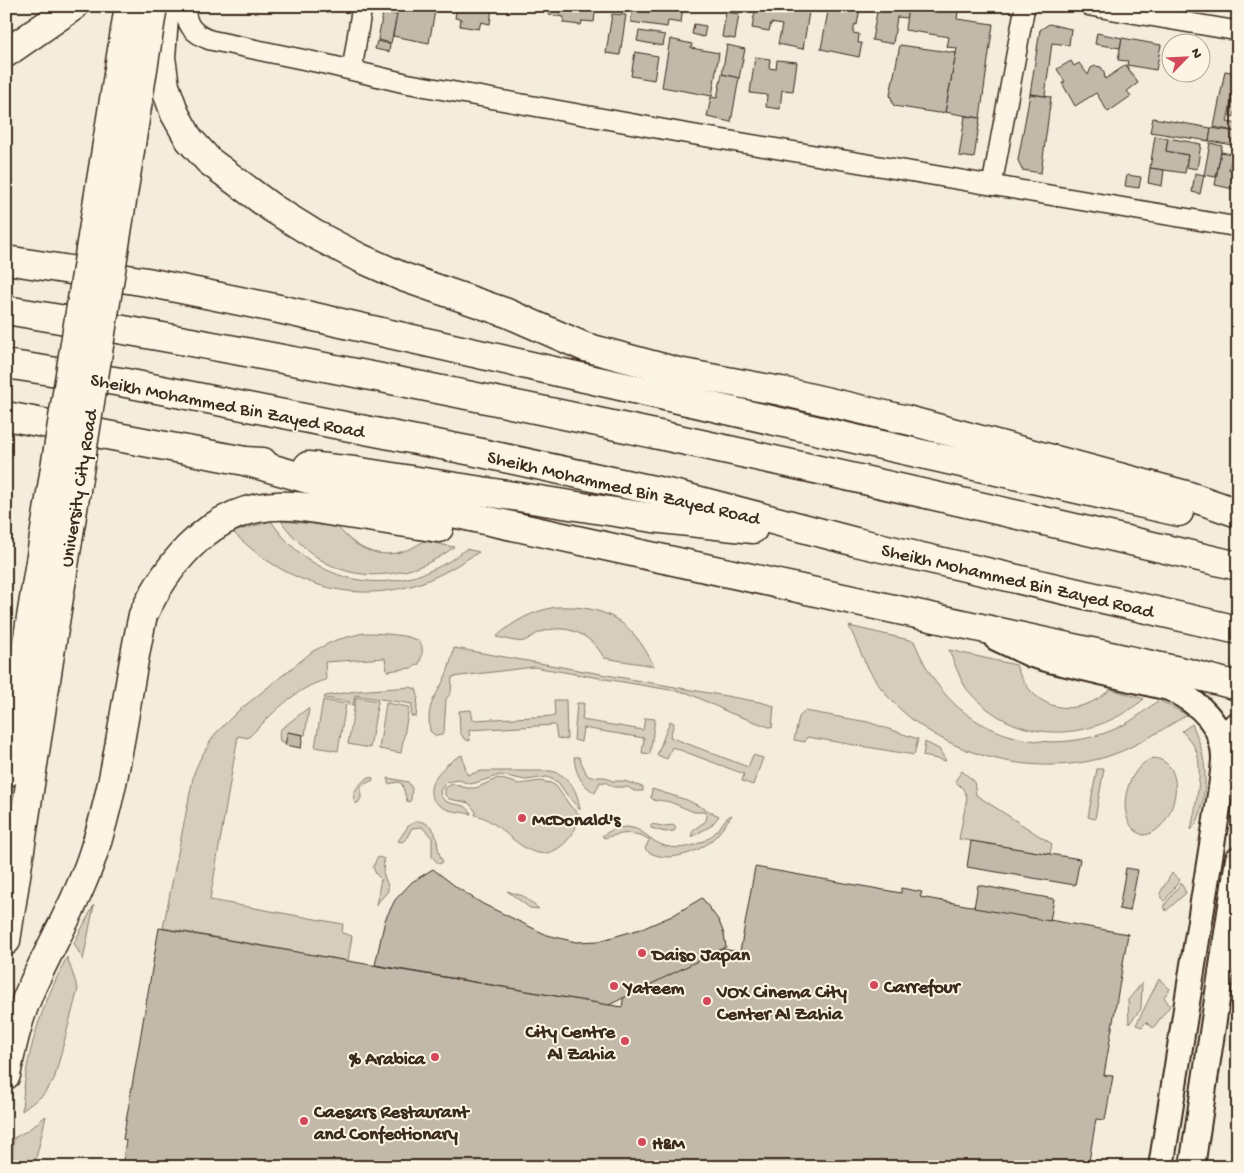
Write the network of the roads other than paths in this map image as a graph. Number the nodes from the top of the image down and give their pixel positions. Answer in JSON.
{"nodes":[{"id":1,"x":74,"y":6,"type":"edge"},
{"id":2,"x":129,"y":6,"type":"edge"},
{"id":3,"x":153,"y":6,"type":"edge"},
{"id":4,"x":165,"y":6,"type":"edge"},
{"id":5,"x":185,"y":6,"type":"edge"},
{"id":6,"x":362,"y":6,"type":"edge"},
{"id":7,"x":1026,"y":6,"type":"edge"},
{"id":8,"x":1090,"y":6,"type":"edge"},
{"id":9,"x":1238,"y":31,"type":"edge"},
{"id":10,"x":6,"y":52,"type":"edge"},
{"id":11,"x":352,"y":70,"type":"junction"},
{"id":12,"x":992,"y":185,"type":"junction"},
{"id":13,"x":1238,"y":227,"type":"edge"},
{"id":14,"x":6,"y":260,"type":"edge"},
{"id":15,"x":6,"y":310,"type":"edge"},
{"id":16,"x":6,"y":364,"type":"edge"},
{"id":17,"x":6,"y":416,"type":"edge"},
{"id":18,"x":245,"y":460,"type":"junction"},
{"id":19,"x":1238,"y":512,"type":"edge"},
{"id":20,"x":1238,"y":521,"type":"edge"},
{"id":21,"x":520,"y":529,"type":"junction"},
{"id":22,"x":856,"y":542,"type":"junction"},
{"id":23,"x":1238,"y":566,"type":"edge"},
{"id":24,"x":982,"y":629,"type":"junction"},
{"id":25,"x":1238,"y":630,"type":"edge"},
{"id":26,"x":38,"y":651,"type":"junction"},
{"id":27,"x":1238,"y":686,"type":"edge"},
{"id":28,"x":6,"y":691,"type":"edge"},
{"id":29,"x":1238,"y":724,"type":"edge"},
{"id":30,"x":1221,"y":741,"type":"junction"},
{"id":31,"x":6,"y":773,"type":"edge"},
{"id":32,"x":1238,"y":860,"type":"edge"},
{"id":33,"x":6,"y":941,"type":"edge"},
{"id":34,"x":6,"y":1075,"type":"edge"},
{"id":35,"x":1161,"y":1167,"type":"edge"},
{"id":36,"x":1192,"y":1167,"type":"edge"}],
"edges":[{"from":1,"to":10,"type":"main road"},
{"from":2,"to":26,"type":"main road","name":"University City Road","bridge":true},
{"from":3,"to":26,"type":"main road","name":"University City Road","bridge":true},
{"from":4,"to":19,"type":"main road"},
{"from":5,"to":11,"type":"street"},
{"from":6,"to":11,"type":"street"},
{"from":7,"to":12,"type":"street"},
{"from":8,"to":9,"type":"street"},
{"from":11,"to":12,"type":"street"},
{"from":12,"to":13,"type":"street"},
{"from":14,"to":20,"type":"main road"},
{"from":15,"to":23,"type":"main road"},
{"from":16,"to":22,"type":"main road","name":"Sheikh Mohammed Bin Zayed Road"},
{"from":17,"to":18,"type":"main road"},
{"from":18,"to":21,"type":"main road"},
{"from":18,"to":22,"type":"main road"},
{"from":21,"to":24,"type":"main road"},
{"from":21,"to":34,"type":"main road"},
{"from":22,"to":25,"type":"main road","name":"Sheikh Mohammed Bin Zayed Road"},
{"from":24,"to":27,"type":"main road"},
{"from":24,"to":30,"type":"street"},
{"from":26,"to":28,"type":"main road"},
{"from":26,"to":31,"type":"main road","name":"University City Road"},
{"from":26,"to":33,"type":"main road","name":"University City Road"},
{"from":29,"to":30,"type":"street"},
{"from":30,"to":35,"type":"street"},
{"from":32,"to":36,"type":"street"}]}
